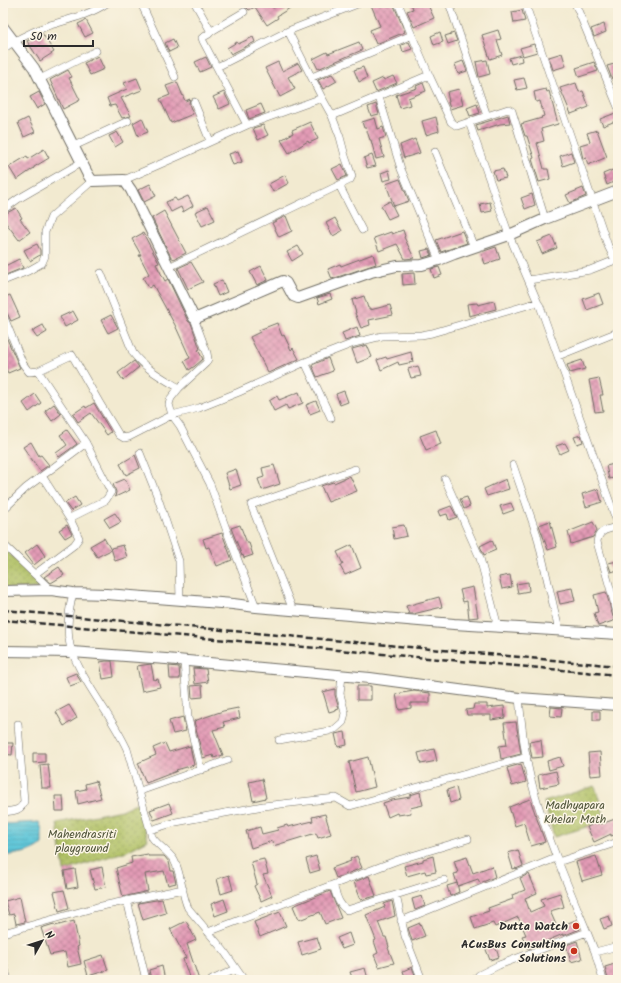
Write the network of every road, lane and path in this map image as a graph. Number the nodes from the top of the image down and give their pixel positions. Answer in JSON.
{"nodes":[{"id":1,"x":107,"y":3,"type":"edge"},
{"id":2,"x":141,"y":3,"type":"edge"},
{"id":3,"x":195,"y":3,"type":"edge"},
{"id":4,"x":360,"y":3,"type":"edge"},
{"id":5,"x":398,"y":3,"type":"edge"},
{"id":6,"x":449,"y":3,"type":"edge"},
{"id":7,"x":525,"y":3,"type":"edge"},
{"id":8,"x":575,"y":3,"type":"edge"},
{"id":9,"x":244,"y":12,"type":"dead end"},
{"id":10,"x":3,"y":27,"type":"edge"},
{"id":11,"x":288,"y":31,"type":"junction"},
{"id":12,"x":210,"y":32,"type":"junction"},
{"id":13,"x":412,"y":34,"type":"junction"},
{"id":14,"x":14,"y":41,"type":"junction"},
{"id":15,"x":3,"y":49,"type":"edge"},
{"id":16,"x":96,"y":51,"type":"dead end"},
{"id":17,"x":217,"y":67,"type":"junction"},
{"id":18,"x":429,"y":75,"type":"junction"},
{"id":19,"x":175,"y":77,"type":"dead end"},
{"id":20,"x":312,"y":77,"type":"junction"},
{"id":21,"x":40,"y":79,"type":"junction"},
{"id":22,"x":378,"y":97,"type":"junction"},
{"id":23,"x":322,"y":98,"type":"junction"},
{"id":24,"x":194,"y":102,"type":"dead end"},
{"id":25,"x":618,"y":107,"type":"edge"},
{"id":26,"x":332,"y":116,"type":"junction"},
{"id":27,"x":487,"y":116,"type":"junction"},
{"id":28,"x":128,"y":121,"type":"dead end"},
{"id":29,"x":468,"y":122,"type":"junction"},
{"id":30,"x":247,"y":125,"type":"junction"},
{"id":31,"x":210,"y":141,"type":"junction"},
{"id":32,"x":74,"y":146,"type":"junction"},
{"id":33,"x":435,"y":152,"type":"dead end"},
{"id":34,"x":82,"y":162,"type":"junction"},
{"id":35,"x":124,"y":180,"type":"junction"},
{"id":36,"x":92,"y":181,"type":"junction"},
{"id":37,"x":339,"y":185,"type":"junction"},
{"id":38,"x":618,"y":191,"type":"edge"},
{"id":39,"x":593,"y":201,"type":"junction"},
{"id":40,"x":3,"y":210,"type":"edge"},
{"id":41,"x":545,"y":219,"type":"junction"},
{"id":42,"x":362,"y":230,"type":"dead end"},
{"id":43,"x":509,"y":235,"type":"junction"},
{"id":44,"x":474,"y":247,"type":"junction"},
{"id":45,"x":439,"y":260,"type":"junction"},
{"id":46,"x":617,"y":261,"type":"edge"},
{"id":47,"x":169,"y":267,"type":"junction"},
{"id":48,"x":101,"y":273,"type":"dead end"},
{"id":49,"x":529,"y":280,"type":"junction"},
{"id":50,"x":3,"y":282,"type":"edge"},
{"id":51,"x":538,"y":303,"type":"junction"},
{"id":52,"x":3,"y":315,"type":"edge"},
{"id":53,"x":194,"y":318,"type":"junction"},
{"id":54,"x":618,"y":332,"type":"edge"},
{"id":55,"x":558,"y":356,"type":"junction"},
{"id":56,"x":304,"y":362,"type":"junction"},
{"id":57,"x":38,"y":371,"type":"junction"},
{"id":58,"x":179,"y":388,"type":"junction"},
{"id":59,"x":172,"y":415,"type":"junction"},
{"id":60,"x":331,"y":418,"type":"dead end"},
{"id":61,"x":86,"y":443,"type":"junction"},
{"id":62,"x":140,"y":453,"type":"dead end"},
{"id":63,"x":513,"y":465,"type":"dead end"},
{"id":64,"x":355,"y":469,"type":"dead end"},
{"id":65,"x":42,"y":476,"type":"junction"},
{"id":66,"x":445,"y":479,"type":"dead end"},
{"id":67,"x":3,"y":510,"type":"edge"},
{"id":68,"x":71,"y":520,"type":"junction"},
{"id":69,"x":618,"y":526,"type":"edge"},
{"id":70,"x":3,"y":544,"type":"edge"},
{"id":71,"x":35,"y":574,"type":"junction"},
{"id":72,"x":51,"y":590,"type":"junction"},
{"id":73,"x":3,"y":591,"type":"edge"},
{"id":74,"x":73,"y":593,"type":"junction"},
{"id":75,"x":180,"y":600,"type":"junction"},
{"id":76,"x":256,"y":607,"type":"junction"},
{"id":77,"x":293,"y":610,"type":"junction"},
{"id":78,"x":618,"y":616,"type":"edge"},
{"id":79,"x":498,"y":627,"type":"junction"},
{"id":80,"x":559,"y":630,"type":"junction"},
{"id":81,"x":618,"y":634,"type":"edge"},
{"id":82,"x":3,"y":652,"type":"edge"},
{"id":83,"x":72,"y":652,"type":"junction"},
{"id":84,"x":184,"y":661,"type":"junction"},
{"id":85,"x":342,"y":676,"type":"junction"},
{"id":86,"x":519,"y":698,"type":"junction"},
{"id":87,"x":618,"y":705,"type":"edge"},
{"id":88,"x":18,"y":724,"type":"dead end"},
{"id":89,"x":279,"y":740,"type":"dead end"},
{"id":90,"x":527,"y":757,"type":"junction"},
{"id":91,"x":228,"y":760,"type":"dead end"},
{"id":92,"x":200,"y":770,"type":"junction"},
{"id":93,"x":140,"y":790,"type":"junction"},
{"id":94,"x":3,"y":812,"type":"edge"},
{"id":95,"x":150,"y":830,"type":"junction"},
{"id":96,"x":468,"y":839,"type":"dead end"},
{"id":97,"x":618,"y":842,"type":"edge"},
{"id":98,"x":557,"y":860,"type":"junction"},
{"id":99,"x":444,"y":880,"type":"dead end"},
{"id":100,"x":333,"y":885,"type":"junction"},
{"id":101,"x":183,"y":889,"type":"junction"},
{"id":102,"x":396,"y":895,"type":"junction"},
{"id":103,"x":127,"y":900,"type":"junction"},
{"id":104,"x":401,"y":921,"type":"junction"},
{"id":105,"x":208,"y":932,"type":"junction"},
{"id":106,"x":587,"y":932,"type":"junction"},
{"id":107,"x":3,"y":933,"type":"edge"},
{"id":108,"x":618,"y":946,"type":"edge"},
{"id":109,"x":595,"y":952,"type":"junction"},
{"id":110,"x":3,"y":963,"type":"edge"},
{"id":111,"x":236,"y":969,"type":"junction"},
{"id":112,"x":8,"y":980,"type":"edge"},
{"id":113,"x":146,"y":980,"type":"edge"},
{"id":114,"x":212,"y":980,"type":"edge"},
{"id":115,"x":244,"y":980,"type":"edge"},
{"id":116,"x":422,"y":980,"type":"edge"},
{"id":117,"x":475,"y":980,"type":"edge"},
{"id":118,"x":602,"y":980,"type":"edge"}],
"edges":[{"from":1,"to":14,"type":"street"},
{"from":2,"to":19,"type":"street"},
{"from":3,"to":12,"type":"street"},
{"from":4,"to":11,"type":"street"},
{"from":5,"to":13,"type":"street"},
{"from":6,"to":27,"type":"street"},
{"from":7,"to":39,"type":"street"},
{"from":8,"to":25,"type":"street"},
{"from":9,"to":12,"type":"street"},
{"from":10,"to":14,"type":"street"},
{"from":11,"to":17,"type":"street"},
{"from":11,"to":20,"type":"street"},
{"from":12,"to":17,"type":"street"},
{"from":13,"to":18,"type":"street"},
{"from":13,"to":20,"type":"street"},
{"from":14,"to":15,"type":"street"},
{"from":14,"to":21,"type":"street"},
{"from":16,"to":21,"type":"street"},
{"from":17,"to":30,"type":"street"},
{"from":18,"to":22,"type":"street"},
{"from":18,"to":29,"type":"street"},
{"from":20,"to":23,"type":"street"},
{"from":21,"to":32,"type":"street"},
{"from":22,"to":26,"type":"street"},
{"from":22,"to":45,"type":"street"},
{"from":23,"to":26,"type":"street"},
{"from":23,"to":30,"type":"street"},
{"from":24,"to":31,"type":"street"},
{"from":26,"to":37,"type":"street"},
{"from":27,"to":29,"type":"street"},
{"from":27,"to":41,"type":"street"},
{"from":28,"to":32,"type":"street"},
{"from":29,"to":43,"type":"street"},
{"from":30,"to":31,"type":"street"},
{"from":31,"to":35,"type":"street"},
{"from":32,"to":34,"type":"street"},
{"from":33,"to":44,"type":"street"},
{"from":34,"to":36,"type":"street"},
{"from":34,"to":40,"type":"street"},
{"from":35,"to":36,"type":"street"},
{"from":35,"to":47,"type":"street"},
{"from":36,"to":50,"type":"street"},
{"from":37,"to":42,"type":"street"},
{"from":37,"to":47,"type":"street"},
{"from":38,"to":39,"type":"street"},
{"from":39,"to":41,"type":"street"},
{"from":39,"to":46,"type":"street"},
{"from":41,"to":43,"type":"street"},
{"from":43,"to":44,"type":"street"},
{"from":43,"to":49,"type":"street"},
{"from":44,"to":45,"type":"street"},
{"from":45,"to":53,"type":"street"},
{"from":46,"to":49,"type":"street"},
{"from":47,"to":53,"type":"street"},
{"from":48,"to":58,"type":"street"},
{"from":49,"to":51,"type":"street"},
{"from":51,"to":55,"type":"street"},
{"from":51,"to":56,"type":"street"},
{"from":52,"to":57,"type":"street"},
{"from":53,"to":58,"type":"street"},
{"from":54,"to":55,"type":"street"},
{"from":55,"to":69,"type":"street"},
{"from":56,"to":59,"type":"street"},
{"from":56,"to":60,"type":"street"},
{"from":57,"to":59,"type":"street"},
{"from":57,"to":61,"type":"street"},
{"from":58,"to":59,"type":"street"},
{"from":59,"to":76,"type":"street"},
{"from":61,"to":65,"type":"street"},
{"from":61,"to":68,"type":"street"},
{"from":62,"to":75,"type":"street"},
{"from":63,"to":80,"type":"street"},
{"from":64,"to":77,"type":"street"},
{"from":65,"to":67,"type":"street"},
{"from":65,"to":68,"type":"street"},
{"from":66,"to":79,"type":"street"},
{"from":68,"to":71,"type":"street"},
{"from":69,"to":78,"type":"street"},
{"from":70,"to":71,"type":"street"},
{"from":71,"to":72,"type":"street"},
{"from":72,"to":73,"type":"street"},
{"from":72,"to":74,"type":"street"},
{"from":74,"to":75,"type":"street"},
{"from":74,"to":83,"type":"street"},
{"from":75,"to":76,"type":"street"},
{"from":76,"to":77,"type":"street"},
{"from":77,"to":79,"type":"street"},
{"from":79,"to":80,"type":"street"},
{"from":80,"to":81,"type":"street"},
{"from":82,"to":83,"type":"street"},
{"from":83,"to":84,"type":"street"},
{"from":83,"to":93,"type":"street"},
{"from":84,"to":85,"type":"street"},
{"from":84,"to":92,"type":"street"},
{"from":85,"to":86,"type":"street"},
{"from":85,"to":89,"type":"street"},
{"from":86,"to":87,"type":"street"},
{"from":86,"to":90,"type":"street"},
{"from":88,"to":94,"type":"street"},
{"from":90,"to":95,"type":"street"},
{"from":90,"to":98,"type":"street"},
{"from":91,"to":92,"type":"street"},
{"from":92,"to":93,"type":"street"},
{"from":93,"to":95,"type":"street"},
{"from":95,"to":101,"type":"street"},
{"from":96,"to":100,"type":"street"},
{"from":97,"to":98,"type":"street"},
{"from":98,"to":104,"type":"street"},
{"from":98,"to":106,"type":"street"},
{"from":99,"to":102,"type":"street"},
{"from":100,"to":102,"type":"street"},
{"from":100,"to":105,"type":"street"},
{"from":101,"to":103,"type":"street"},
{"from":101,"to":105,"type":"street"},
{"from":102,"to":104,"type":"street"},
{"from":103,"to":107,"type":"street"},
{"from":103,"to":113,"type":"street"},
{"from":104,"to":116,"type":"street"},
{"from":105,"to":111,"type":"street"},
{"from":106,"to":109,"type":"street"},
{"from":106,"to":117,"type":"street"},
{"from":108,"to":109,"type":"street"},
{"from":109,"to":118,"type":"street"},
{"from":110,"to":112,"type":"street"},
{"from":111,"to":114,"type":"street"},
{"from":111,"to":115,"type":"street"}]}
